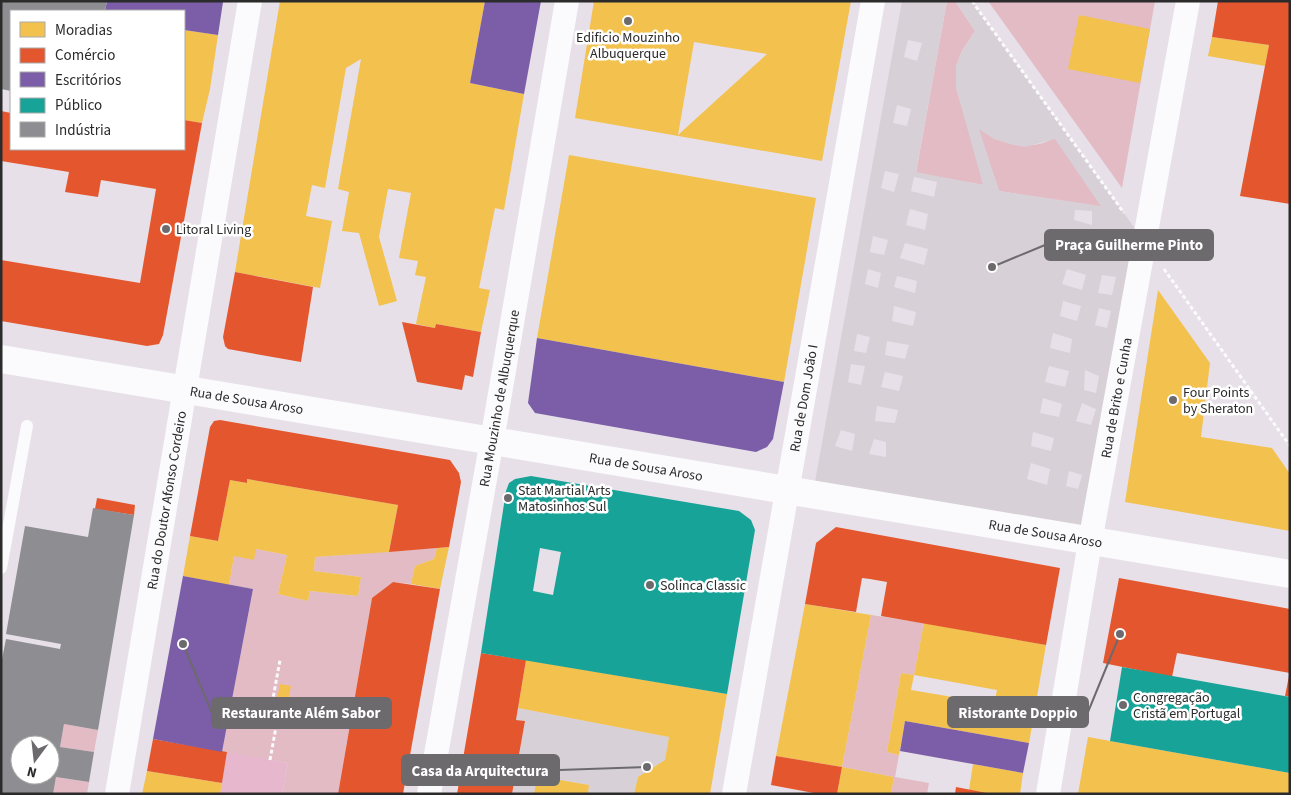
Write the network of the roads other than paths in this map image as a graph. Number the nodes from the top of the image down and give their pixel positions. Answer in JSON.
{"nodes":[{"id":1,"x":250,"y":1,"type":"edge"},
{"id":2,"x":567,"y":1,"type":"edge"},
{"id":3,"x":873,"y":1,"type":"edge"},
{"id":4,"x":1188,"y":1,"type":"edge"},
{"id":5,"x":1,"y":359,"type":"edge"},
{"id":6,"x":185,"y":390,"type":"junction"},
{"id":7,"x":27,"y":426,"type":"dead end"},
{"id":8,"x":492,"y":441,"type":"junction"},
{"id":9,"x":786,"y":490,"type":"junction"},
{"id":10,"x":1090,"y":542,"type":"junction"},
{"id":11,"x":1,"y":568,"type":"edge"},
{"id":12,"x":1290,"y":574,"type":"edge"},
{"id":13,"x":117,"y":794,"type":"edge"},
{"id":14,"x":429,"y":794,"type":"edge"},
{"id":15,"x":734,"y":794,"type":"edge"},
{"id":16,"x":1048,"y":794,"type":"edge"}],
"edges":[{"from":1,"to":6,"type":"street","name":"Rua do Doutor Afonso Cordeiro"},
{"from":2,"to":8,"type":"street","name":"Rua Mouzinho de Albuquerque"},
{"from":3,"to":9,"type":"street","name":"Rua de Dom João I"},
{"from":4,"to":10,"type":"street","name":"Rua de Brito e Cunha"},
{"from":5,"to":6,"type":"street","name":"Rua de Sousa Aroso"},
{"from":6,"to":8,"type":"street","name":"Rua de Sousa Aroso"},
{"from":6,"to":13,"type":"street","name":"Rua do Doutor Afonso Cordeiro"},
{"from":7,"to":11,"type":"lane"},
{"from":8,"to":9,"type":"street","name":"Rua de Sousa Aroso"},
{"from":8,"to":14,"type":"street","name":"Rua Mouzinho de Albuquerque"},
{"from":9,"to":10,"type":"street","name":"Rua de Sousa Aroso"},
{"from":9,"to":15,"type":"street","name":"Rua de Dom João I"},
{"from":10,"to":12,"type":"street","name":"Rua de Sousa Aroso"},
{"from":10,"to":16,"type":"street","name":"Rua de Brito e Cunha"}]}
